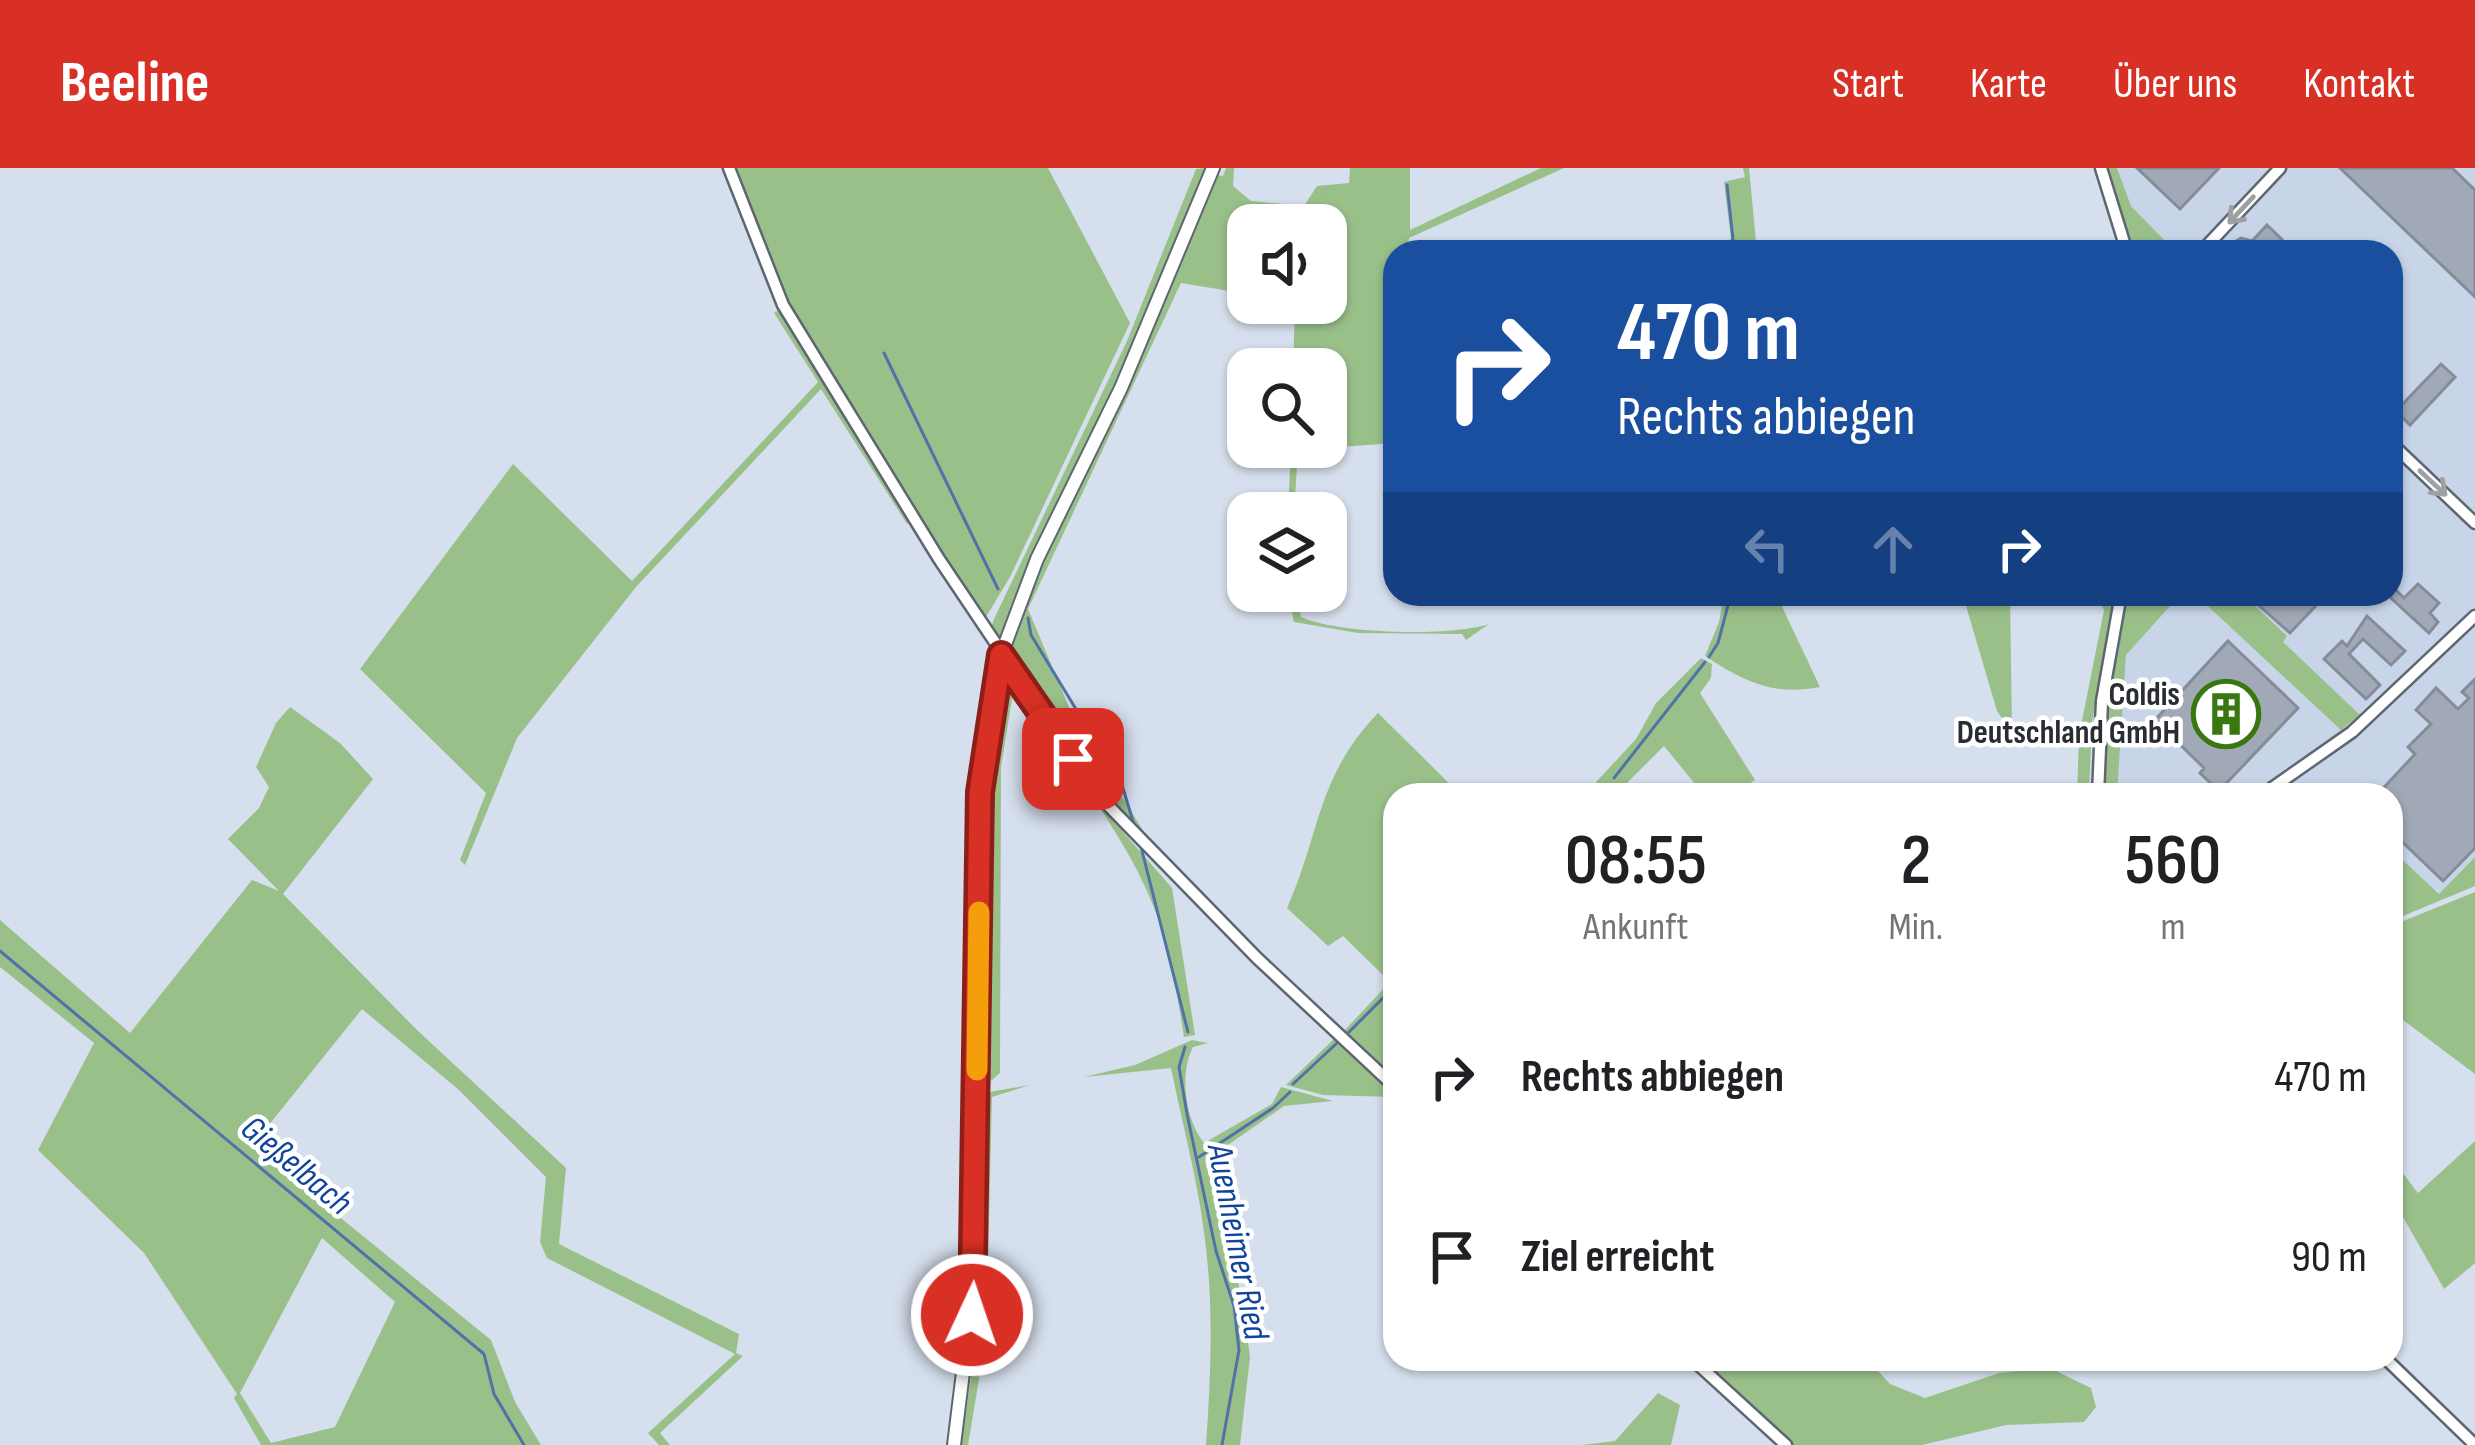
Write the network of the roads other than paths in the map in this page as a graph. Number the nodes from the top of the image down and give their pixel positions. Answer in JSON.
{"nodes":[{"id":1,"x":729,"y":168,"type":"edge"},
{"id":2,"x":1213,"y":168,"type":"edge"},
{"id":3,"x":2102,"y":168,"type":"edge"},
{"id":4,"x":2281,"y":168,"type":"edge"},
{"id":5,"x":2123,"y":240,"type":"edge"},
{"id":6,"x":2212,"y":240,"type":"edge"},
{"id":7,"x":2403,"y":454,"type":"edge"},
{"id":8,"x":2475,"y":523,"type":"edge"},
{"id":9,"x":2119,"y":606,"type":"edge"},
{"id":10,"x":2475,"y":616,"type":"edge"},
{"id":11,"x":1001,"y":655,"type":"junction"},
{"id":12,"x":2099,"y":783,"type":"edge"},
{"id":13,"x":2279,"y":783,"type":"edge"},
{"id":14,"x":1383,"y":1076,"type":"edge"},
{"id":15,"x":1705,"y":1371,"type":"edge"},
{"id":16,"x":2398,"y":1371,"type":"edge"},
{"id":17,"x":954,"y":1445,"type":"edge"},
{"id":18,"x":1786,"y":1445,"type":"edge"},
{"id":19,"x":2475,"y":1445,"type":"edge"}],
"edges":[{"from":1,"to":11,"type":"street"},
{"from":2,"to":11,"type":"main road"},
{"from":3,"to":5,"type":"street"},
{"from":4,"to":6,"type":"street","one_way":true},
{"from":7,"to":8,"type":"street","one_way":true},
{"from":9,"to":12,"type":"street"},
{"from":10,"to":13,"type":"street"},
{"from":11,"to":14,"type":"street"},
{"from":11,"to":17,"type":"main road"},
{"from":15,"to":18,"type":"street"},
{"from":16,"to":19,"type":"street"}]}
